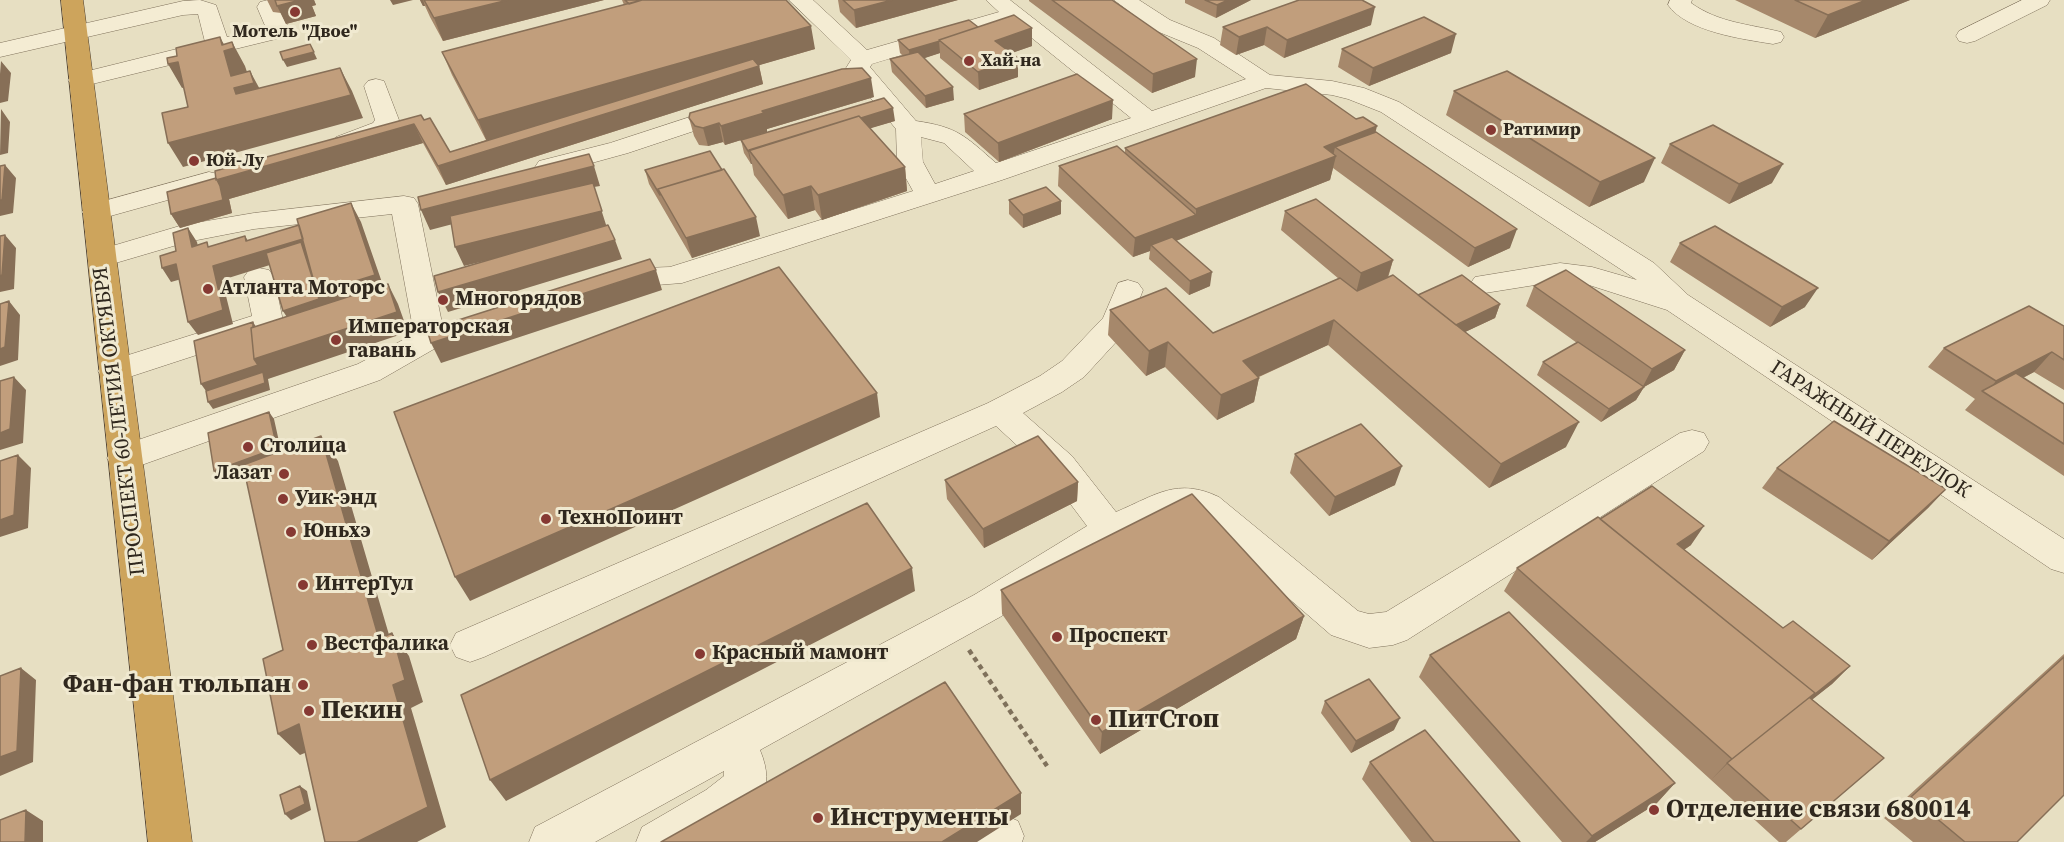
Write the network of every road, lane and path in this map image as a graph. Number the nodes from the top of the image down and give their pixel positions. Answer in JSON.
{"nodes":[{"id":1,"x":139,"y":0,"type":"edge"},
{"id":2,"x":800,"y":0,"type":"edge"},
{"id":3,"x":1125,"y":0,"type":"edge"},
{"id":4,"x":1681,"y":0,"type":"edge"},
{"id":5,"x":2039,"y":0,"type":"edge"},
{"id":6,"x":1004,"y":4,"type":"edge"},
{"id":7,"x":268,"y":7,"type":"dead end"},
{"id":8,"x":74,"y":15,"type":"edge"},
{"id":9,"x":1967,"y":36,"type":"dead end"},
{"id":10,"x":1773,"y":37,"type":"dead end"},
{"id":11,"x":218,"y":46,"type":"junction"},
{"id":12,"x":0,"y":50,"type":"edge"},
{"id":13,"x":853,"y":67,"type":"junction"},
{"id":14,"x":80,"y":80,"type":"junction"},
{"id":15,"x":1264,"y":81,"type":"junction"},
{"id":16,"x":376,"y":86,"type":"dead end"},
{"id":17,"x":760,"y":100,"type":"edge"},
{"id":18,"x":1149,"y":120,"type":"junction"},
{"id":19,"x":908,"y":128,"type":"junction"},
{"id":20,"x":325,"y":147,"type":"edge"},
{"id":21,"x":528,"y":172,"type":"edge"},
{"id":22,"x":233,"y":173,"type":"edge"},
{"id":23,"x":993,"y":174,"type":"junction"},
{"id":24,"x":928,"y":195,"type":"junction"},
{"id":25,"x":96,"y":212,"type":"junction"},
{"id":26,"x":102,"y":258,"type":"junction"},
{"id":27,"x":259,"y":277,"type":"dead end"},
{"id":28,"x":1485,"y":284,"type":"dead end"},
{"id":29,"x":1128,"y":290,"type":"dead end"},
{"id":30,"x":587,"y":293,"type":"edge"},
{"id":31,"x":1677,"y":302,"type":"junction"},
{"id":32,"x":114,"y":371,"type":"junction"},
{"id":33,"x":1000,"y":411,"type":"junction"},
{"id":34,"x":1692,"y":442,"type":"dead end"},
{"id":35,"x":124,"y":459,"type":"junction"},
{"id":36,"x":1110,"y":530,"type":"junction"},
{"id":37,"x":2064,"y":558,"type":"edge"},
{"id":38,"x":952,"y":625,"type":"junction"},
{"id":39,"x":470,"y":645,"type":"dead end"},
{"id":40,"x":736,"y":742,"type":"junction"},
{"id":41,"x":1047,"y":766,"type":"dead end"},
{"id":42,"x":170,"y":842,"type":"edge"},
{"id":43,"x":551,"y":842,"type":"edge"},
{"id":44,"x":658,"y":842,"type":"edge"}],
"edges":[{"from":1,"to":8,"type":"street"},
{"from":2,"to":13,"type":"street"},
{"from":3,"to":15,"type":"street"},
{"from":4,"to":10,"type":"street"},
{"from":5,"to":9,"type":"street"},
{"from":6,"to":13,"type":"street"},
{"from":6,"to":18,"type":"street"},
{"from":7,"to":11,"type":"street"},
{"from":8,"to":11,"type":"street"},
{"from":8,"to":12,"type":"street"},
{"from":8,"to":14,"type":"highway","name":"ПРОСПЕКТ 60-ЛЕТИЯ ОКТЯБРЯ"},
{"from":11,"to":14,"type":"street"},
{"from":13,"to":19,"type":"street"},
{"from":14,"to":25,"type":"highway","name":"ПРОСПЕКТ 60-ЛЕТИЯ ОКТЯБРЯ"},
{"from":15,"to":18,"type":"street"},
{"from":15,"to":31,"type":"street"},
{"from":16,"to":20,"type":"street"},
{"from":17,"to":21,"type":"street"},
{"from":18,"to":23,"type":"street"},
{"from":19,"to":23,"type":"street"},
{"from":19,"to":24,"type":"street"},
{"from":22,"to":25,"type":"street"},
{"from":23,"to":24,"type":"street"},
{"from":24,"to":30,"type":"street"},
{"from":25,"to":26,"type":"highway","name":"ПРОСПЕКТ 60-ЛЕТИЯ ОКТЯБРЯ"},
{"from":26,"to":32,"type":"highway","name":"ПРОСПЕКТ 60-ЛЕТИЯ ОКТЯБРЯ"},
{"from":26,"to":35,"type":"street"},
{"from":27,"to":32,"type":"street"},
{"from":28,"to":31,"type":"street"},
{"from":29,"to":33,"type":"street"},
{"from":31,"to":37,"type":"street","name":"ГАРАЖНЫЙ ПЕРЕУЛОК"},
{"from":32,"to":35,"type":"highway","name":"ПРОСПЕКТ 60-ЛЕТИЯ ОКТЯБРЯ"},
{"from":33,"to":36,"type":"street"},
{"from":33,"to":39,"type":"street"},
{"from":34,"to":36,"type":"street"},
{"from":35,"to":42,"type":"highway","name":"ПРОСПЕКТ 60-ЛЕТИЯ ОКТЯБРЯ"},
{"from":36,"to":38,"type":"street"},
{"from":38,"to":40,"type":"street"},
{"from":38,"to":41,"type":"path"},
{"from":40,"to":43,"type":"street"},
{"from":40,"to":44,"type":"street"}]}
